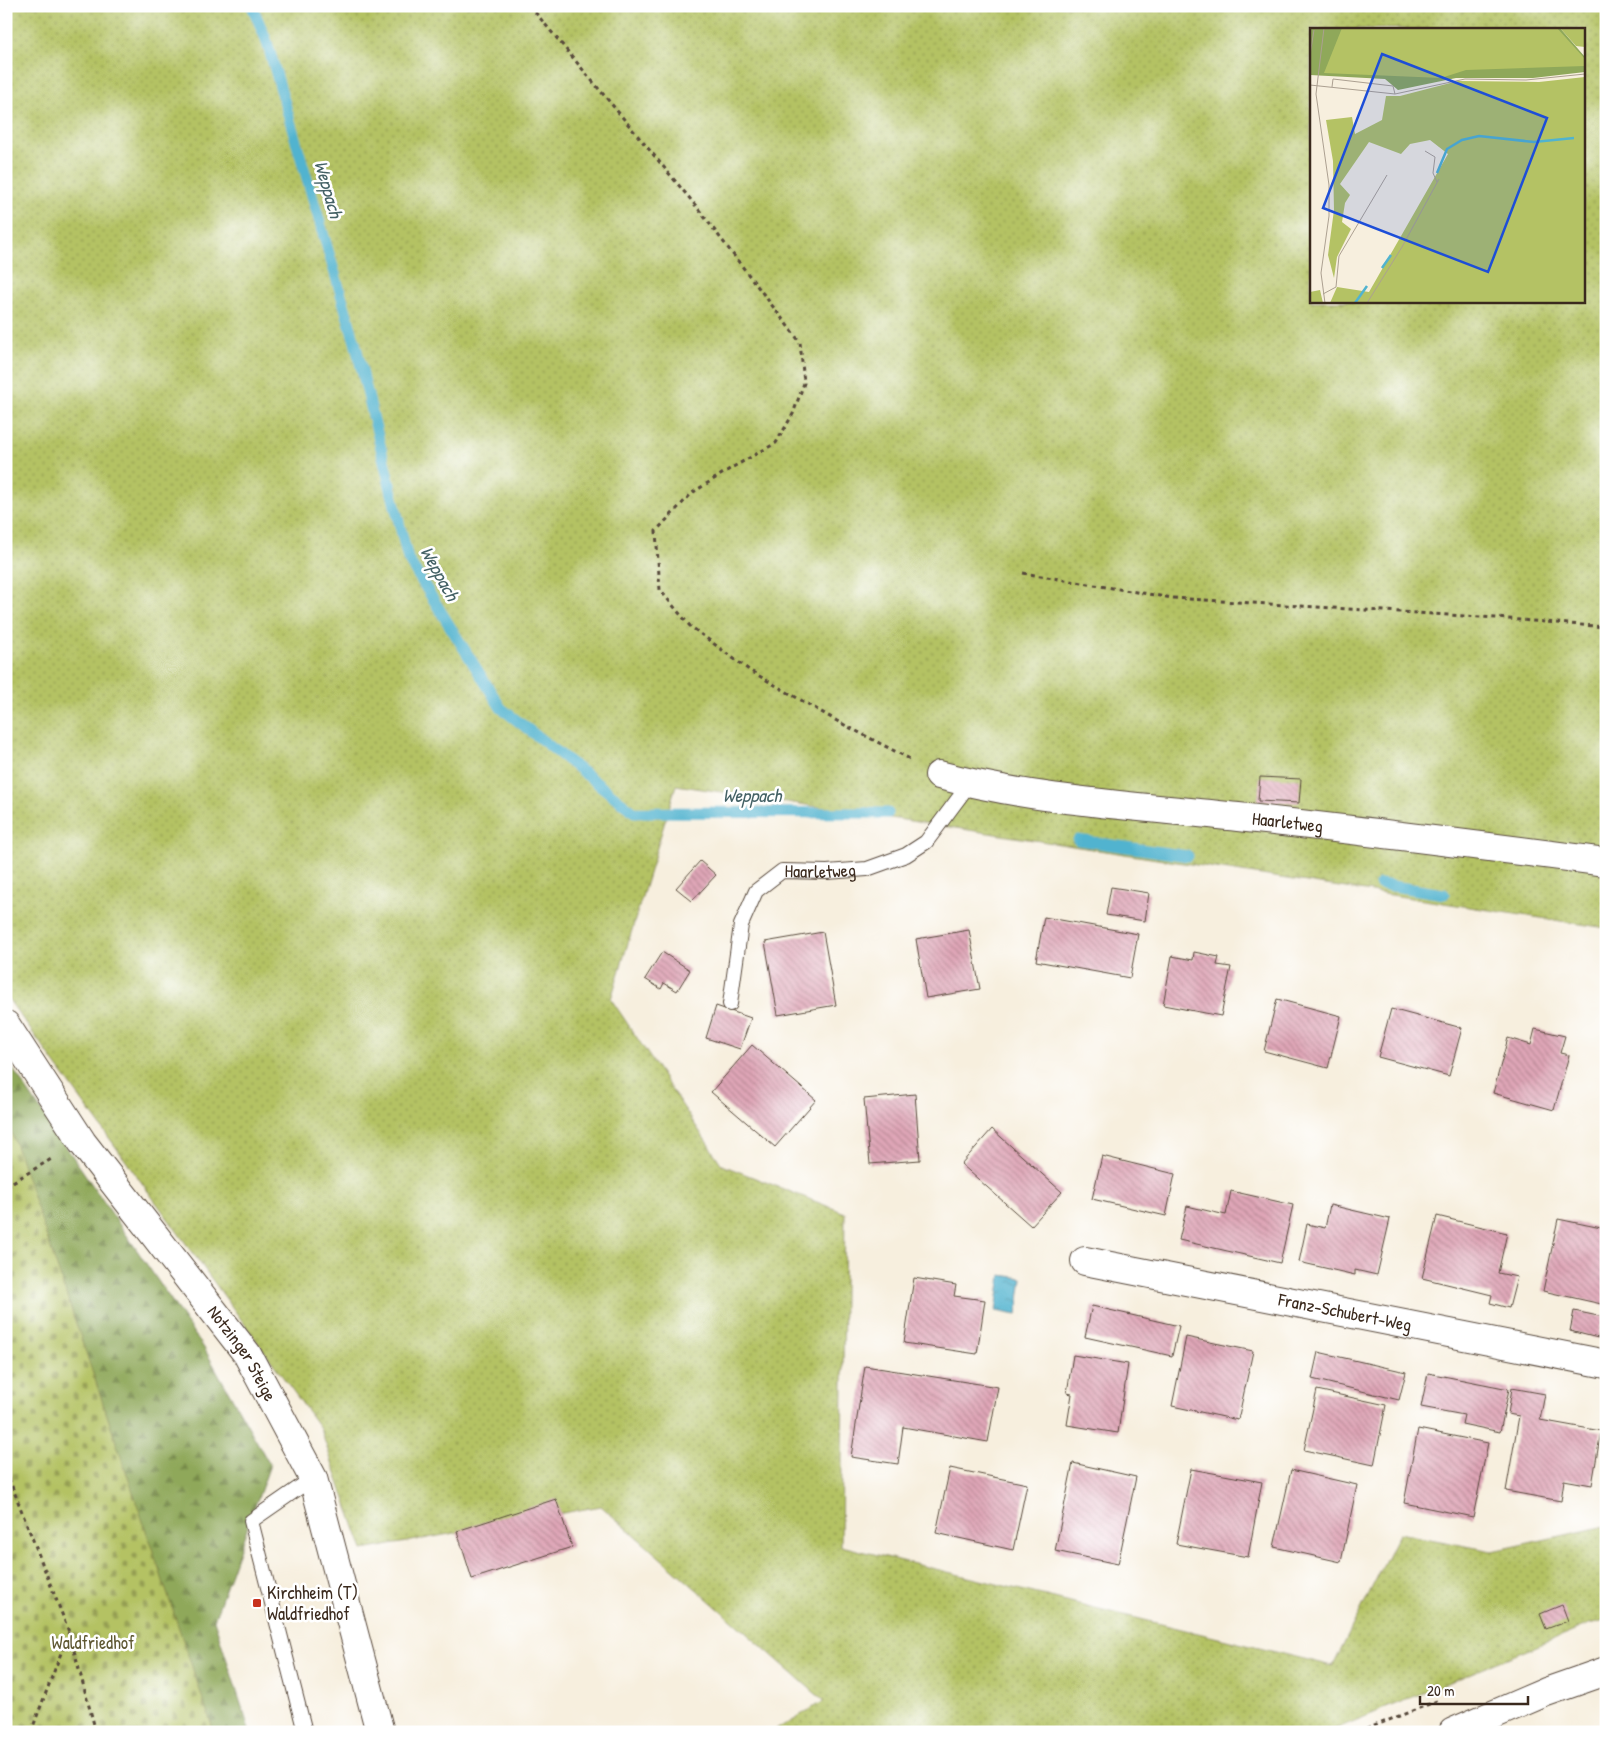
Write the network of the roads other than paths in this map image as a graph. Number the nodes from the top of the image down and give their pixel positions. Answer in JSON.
{"nodes":[{"id":1,"x":940,"y":775,"type":"road end"},
{"id":2,"x":970,"y":783,"type":"junction"},
{"id":3,"x":1606,"y":862,"type":"edge"},
{"id":4,"x":730,"y":1004,"type":"dead end"},
{"id":5,"x":6,"y":1025,"type":"edge"},
{"id":6,"x":1085,"y":1261,"type":"dead end"},
{"id":7,"x":1606,"y":1364,"type":"edge"},
{"id":8,"x":313,"y":1478,"type":"junction"},
{"id":9,"x":1606,"y":1671,"type":"edge"},
{"id":10,"x":305,"y":1732,"type":"edge"},
{"id":11,"x":380,"y":1732,"type":"edge"},
{"id":12,"x":1453,"y":1732,"type":"edge"}],
"edges":[{"from":1,"to":2,"type":"street","name":"Haarletweg"},
{"from":2,"to":3,"type":"street","name":"Haarletweg"},
{"from":2,"to":4,"type":"lane","name":"Haarletweg"},
{"from":5,"to":8,"type":"street","name":"Notzinger Steige"},
{"from":6,"to":7,"type":"street","name":"Franz-Schubert-Weg"},
{"from":8,"to":10,"type":"lane"},
{"from":8,"to":11,"type":"street","name":"Notzinger Steige"},
{"from":9,"to":12,"type":"street"}]}
